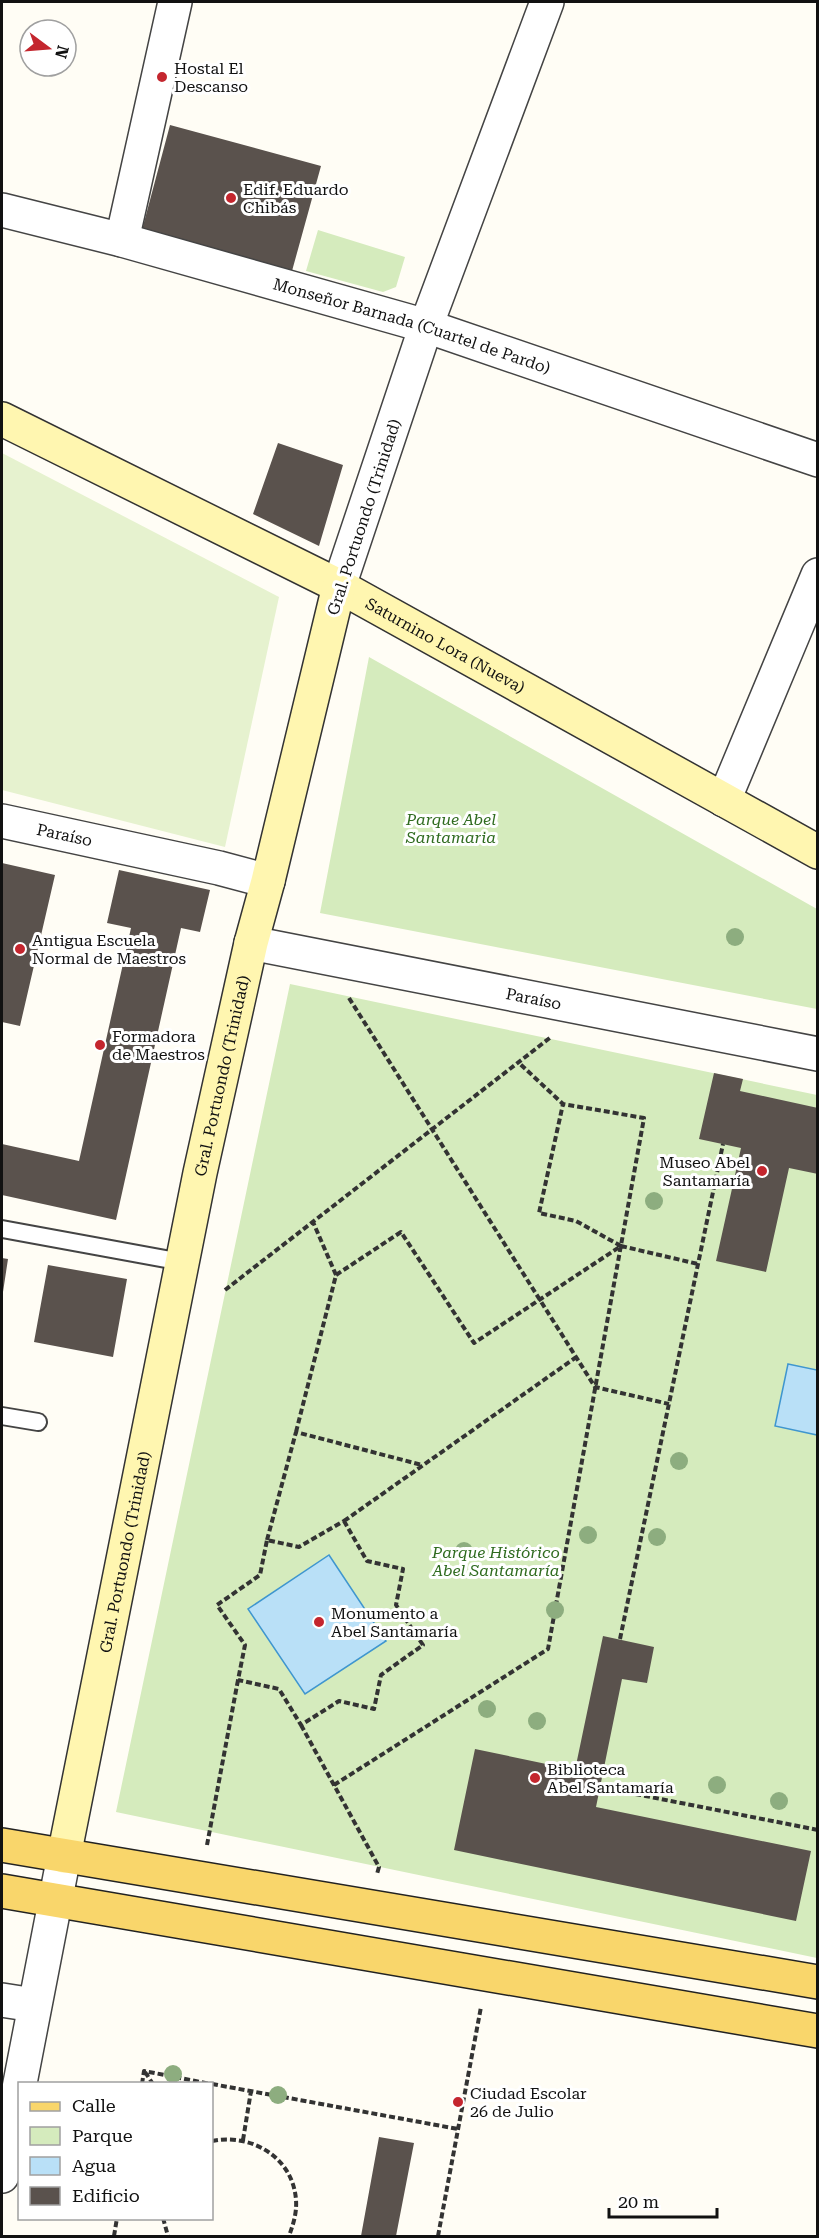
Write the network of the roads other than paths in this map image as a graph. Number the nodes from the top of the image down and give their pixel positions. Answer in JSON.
{"nodes":[{"id":1,"x":175,"y":2,"type":"edge"},
{"id":2,"x":547,"y":2,"type":"edge"},
{"id":3,"x":2,"y":210,"type":"edge"},
{"id":4,"x":122,"y":240,"type":"junction"},
{"id":5,"x":426,"y":326,"type":"junction"},
{"id":6,"x":2,"y":419,"type":"edge"},
{"id":7,"x":818,"y":460,"type":"edge"},
{"id":8,"x":818,"y":574,"type":"edge"},
{"id":9,"x":339,"y":586,"type":"junction"},
{"id":10,"x":724,"y":800,"type":"junction"},
{"id":11,"x":2,"y":821,"type":"edge"},
{"id":12,"x":818,"y":852,"type":"edge"},
{"id":13,"x":268,"y":881,"type":"junction"},
{"id":14,"x":250,"y":943,"type":"junction"},
{"id":15,"x":818,"y":1054,"type":"edge"},
{"id":16,"x":2,"y":1229,"type":"edge"},
{"id":17,"x":182,"y":1262,"type":"junction"},
{"id":18,"x":2,"y":1416,"type":"edge"},
{"id":19,"x":38,"y":1422,"type":"dead end"},
{"id":20,"x":2,"y":1845,"type":"edge"},
{"id":21,"x":64,"y":1856,"type":"junction"},
{"id":22,"x":2,"y":1891,"type":"edge"},
{"id":23,"x":54,"y":1900,"type":"junction"},
{"id":24,"x":818,"y":1982,"type":"edge"},
{"id":25,"x":2,"y":2000,"type":"edge"},
{"id":26,"x":34,"y":2005,"type":"junction"},
{"id":27,"x":818,"y":2031,"type":"edge"},
{"id":28,"x":20,"y":2082,"type":"edge"},
{"id":29,"x":18,"y":2090,"type":"edge"},
{"id":30,"x":2,"y":2176,"type":"edge"}],
"edges":[{"from":1,"to":4,"type":"street"},
{"from":2,"to":5,"type":"street","name":"Gral. Portuondo (Trinidad)"},
{"from":3,"to":4,"type":"street","name":"Monseñor Barnada (Cuartel de Pardo)"},
{"from":4,"to":5,"type":"street","name":"Monseñor Barnada (Cuartel de Pardo)"},
{"from":5,"to":7,"type":"street","name":"Monseñor Barnada (Cuartel de Pardo)"},
{"from":5,"to":9,"type":"street","name":"Gral. Portuondo (Trinidad)"},
{"from":6,"to":9,"type":"main road","name":"Saturnino Lora (Nueva)"},
{"from":8,"to":10,"type":"street"},
{"from":9,"to":10,"type":"main road","name":"Saturnino Lora (Nueva)"},
{"from":9,"to":13,"type":"main road","name":"Gral. Portuondo (Trinidad)"},
{"from":10,"to":12,"type":"main road","name":"Saturnino Lora (Nueva)"},
{"from":11,"to":13,"type":"street","name":"Paraíso"},
{"from":13,"to":14,"type":"main road","name":"Gral. Portuondo (Trinidad)"},
{"from":14,"to":15,"type":"street","name":"Paraíso"},
{"from":14,"to":17,"type":"main road","name":"Gral. Portuondo (Trinidad)"},
{"from":16,"to":17,"type":"lane"},
{"from":17,"to":21,"type":"main road","name":"Gral. Portuondo (Trinidad)"},
{"from":18,"to":19,"type":"lane"},
{"from":20,"to":21,"type":"main road"},
{"from":21,"to":23,"type":"street","name":"Gral. Portuondo (Trinidad)"},
{"from":21,"to":24,"type":"main road"},
{"from":22,"to":23,"type":"main road"},
{"from":23,"to":26,"type":"street","name":"Gral. Portuondo (Trinidad)"},
{"from":23,"to":27,"type":"main road"},
{"from":25,"to":26,"type":"street"},
{"from":26,"to":28,"type":"street","name":"Gral. Portuondo (Trinidad)"},
{"from":29,"to":30,"type":"street","name":"Gral. Portuondo (Trinidad)"}]}
